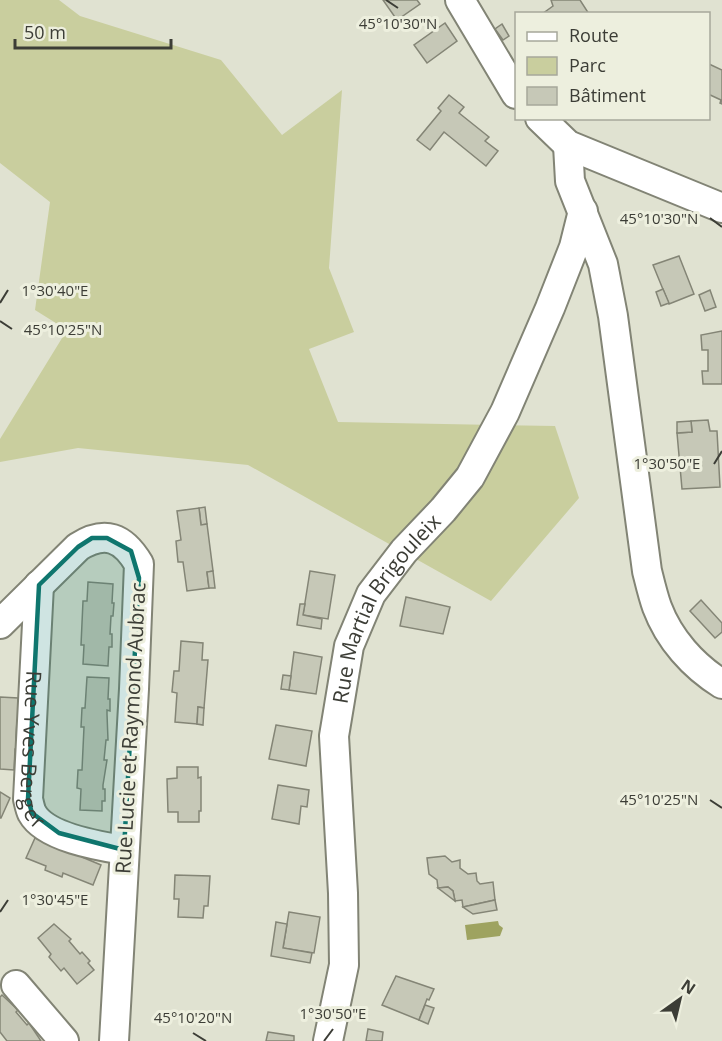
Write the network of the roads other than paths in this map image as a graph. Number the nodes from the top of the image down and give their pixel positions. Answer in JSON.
{"nodes":[{"id":1,"x":460,"y":0,"type":"edge"},
{"id":2,"x":515,"y":92,"type":"edge"},
{"id":3,"x":542,"y":120,"type":"edge"},
{"id":4,"x":568,"y":145,"type":"junction"},
{"id":5,"x":722,"y":208,"type":"edge"},
{"id":6,"x":583,"y":211,"type":"junction"},
{"id":7,"x":39,"y":585,"type":"junction"},
{"id":8,"x":0,"y":624,"type":"edge"},
{"id":9,"x":722,"y":684,"type":"edge"},
{"id":10,"x":124,"y":850,"type":"junction"},
{"id":11,"x":16,"y":985,"type":"dead end"},
{"id":12,"x":64,"y":1041,"type":"edge"},
{"id":13,"x":114,"y":1041,"type":"edge"},
{"id":14,"x":328,"y":1041,"type":"edge"}],
"edges":[{"from":1,"to":2,"type":"street"},
{"from":3,"to":4,"type":"street"},
{"from":4,"to":5,"type":"street"},
{"from":4,"to":6,"type":"street"},
{"from":6,"to":9,"type":"street"},
{"from":6,"to":14,"type":"street","name":"Rue Martial Brigouleix"},
{"from":7,"to":8,"type":"street","name":"Rue Lucie et Raymond Aubrac"},
{"from":7,"to":10,"type":"street","name":"Rue Yves Berger"},
{"from":7,"to":10,"type":"street","name":"Rue Lucie et Raymond Aubrac"},
{"from":10,"to":13,"type":"street","name":"Rue Lucie et Raymond Aubrac"},
{"from":11,"to":12,"type":"street"}]}
